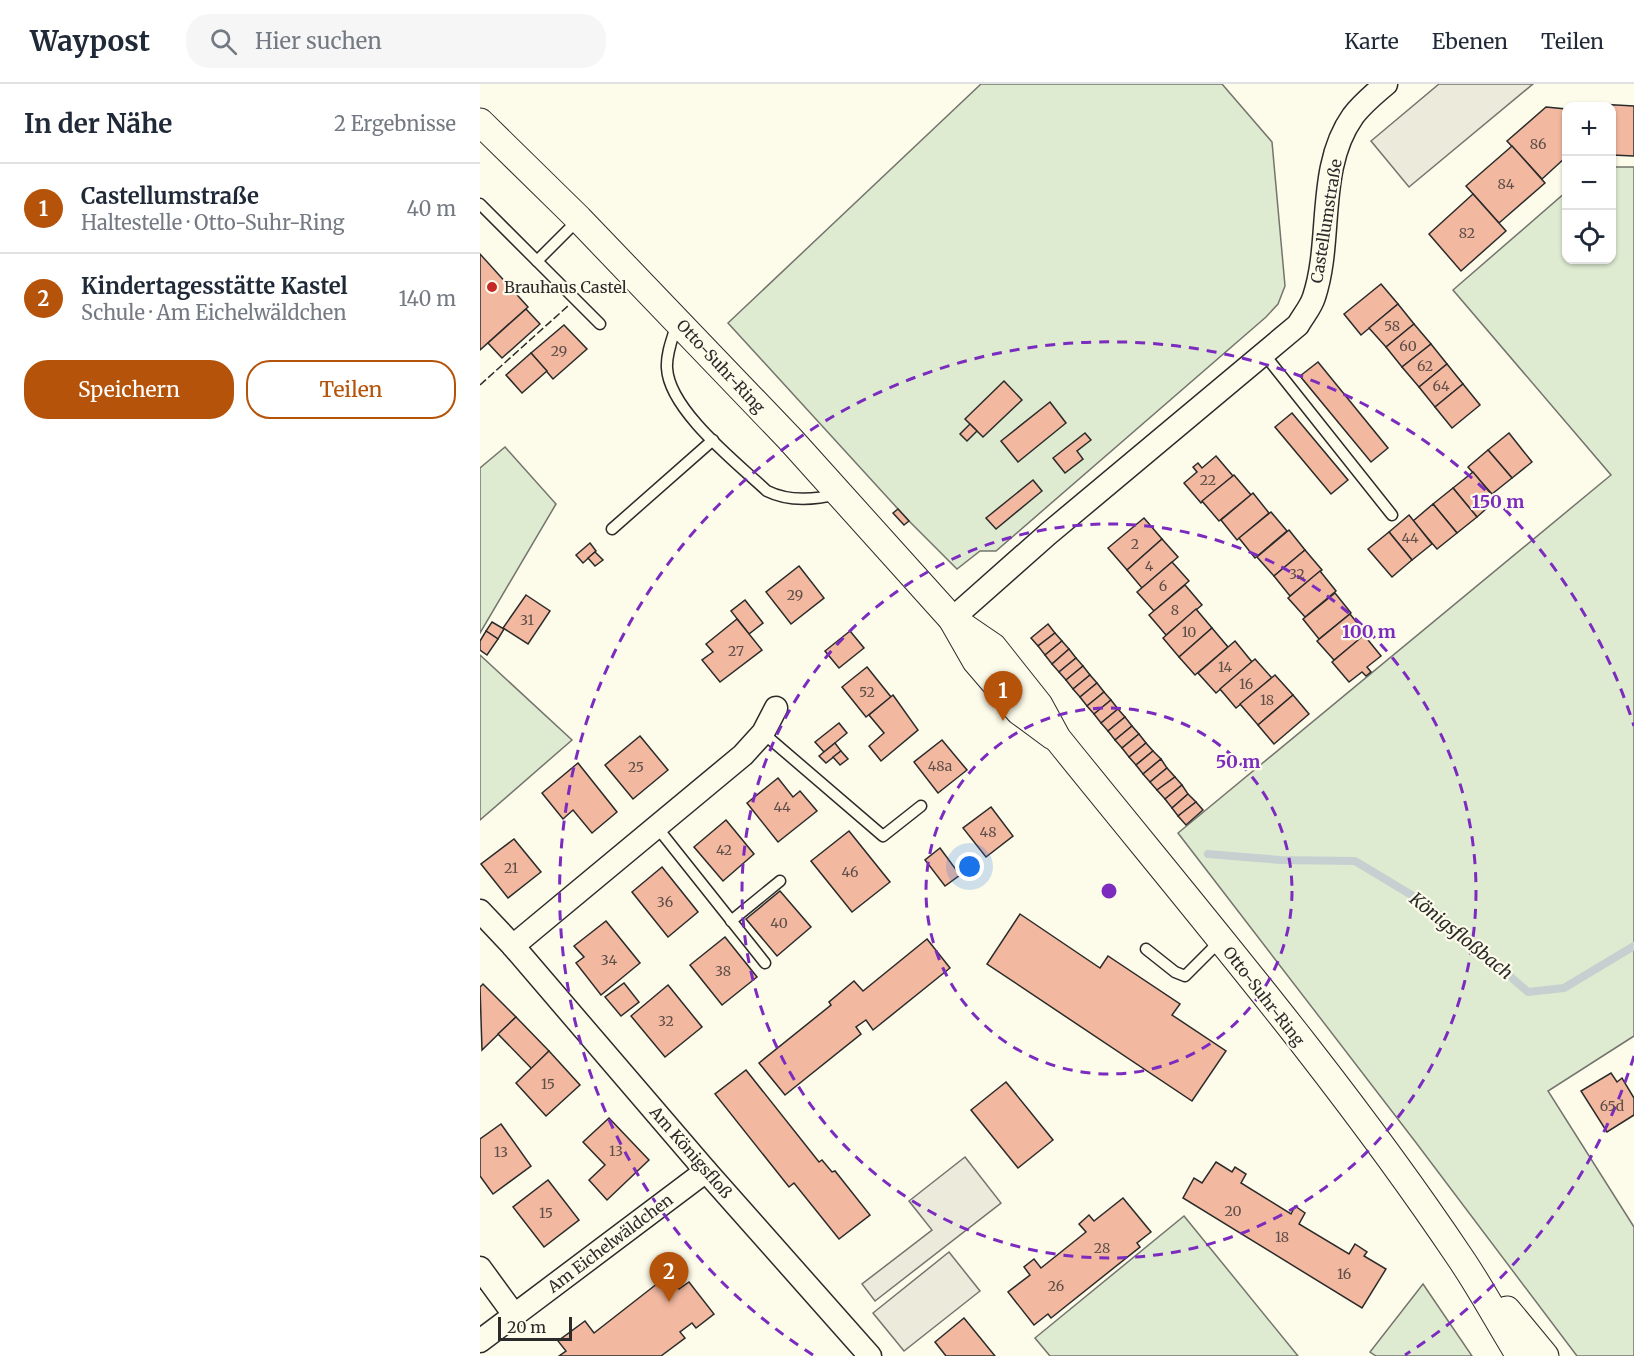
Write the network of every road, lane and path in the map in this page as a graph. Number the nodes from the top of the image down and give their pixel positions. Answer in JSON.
{"nodes":[{"id":1,"x":1386,"y":84,"type":"edge"},
{"id":2,"x":480,"y":122,"type":"edge"},
{"id":3,"x":480,"y":204,"type":"edge"},
{"id":4,"x":579,"y":219,"type":"junction"},
{"id":5,"x":537,"y":261,"type":"junction"},
{"id":6,"x":678,"y":320,"type":"junction"},
{"id":7,"x":600,"y":324,"type":"dead end"},
{"id":8,"x":1264,"y":354,"type":"junction"},
{"id":9,"x":714,"y":440,"type":"junction"},
{"id":10,"x":841,"y":494,"type":"junction"},
{"id":11,"x":1392,"y":515,"type":"dead end"},
{"id":12,"x":612,"y":529,"type":"dead end"},
{"id":13,"x":952,"y":619,"type":"junction"},
{"id":14,"x":776,"y":708,"type":"dead end"},
{"id":15,"x":763,"y":733,"type":"junction"},
{"id":16,"x":921,"y":806,"type":"dead end"},
{"id":17,"x":656,"y":825,"type":"junction"},
{"id":18,"x":780,"y":881,"type":"dead end"},
{"id":19,"x":480,"y":912,"type":"edge"},
{"id":20,"x":731,"y":921,"type":"junction"},
{"id":21,"x":1221,"y":941,"type":"junction"},
{"id":22,"x":513,"y":946,"type":"junction"},
{"id":23,"x":1146,"y":949,"type":"dead end"},
{"id":24,"x":765,"y":963,"type":"dead end"},
{"id":25,"x":706,"y":1171,"type":"junction"},
{"id":26,"x":1462,"y":1260,"type":"junction"},
{"id":27,"x":480,"y":1268,"type":"edge"},
{"id":28,"x":515,"y":1316,"type":"junction"},
{"id":29,"x":480,"y":1341,"type":"edge"},
{"id":30,"x":870,"y":1356,"type":"edge"},
{"id":31,"x":1520,"y":1356,"type":"edge"},
{"id":32,"x":1545,"y":1356,"type":"edge"}],
"edges":[{"from":1,"to":8,"type":"street","name":"Castellumstraße"},
{"from":2,"to":4,"type":"street","name":"Otto-Suhr-Ring"},
{"from":3,"to":5,"type":"lane"},
{"from":4,"to":5,"type":"lane"},
{"from":4,"to":6,"type":"street","name":"Otto-Suhr-Ring"},
{"from":5,"to":7,"type":"lane"},
{"from":6,"to":9,"type":"lane"},
{"from":6,"to":10,"type":"street","name":"Otto-Suhr-Ring"},
{"from":8,"to":11,"type":"lane"},
{"from":8,"to":13,"type":"street","name":"Castellumstraße"},
{"from":9,"to":10,"type":"lane"},
{"from":9,"to":12,"type":"lane"},
{"from":10,"to":13,"type":"street","name":"Otto-Suhr-Ring"},
{"from":13,"to":21,"type":"street","name":"Otto-Suhr-Ring"},
{"from":14,"to":15,"type":"street"},
{"from":15,"to":16,"type":"lane"},
{"from":15,"to":17,"type":"street"},
{"from":17,"to":20,"type":"lane"},
{"from":17,"to":22,"type":"street"},
{"from":18,"to":20,"type":"lane"},
{"from":19,"to":22,"type":"street","name":"Am Königsfloß"},
{"from":20,"to":24,"type":"lane"},
{"from":21,"to":23,"type":"lane"},
{"from":21,"to":26,"type":"street","name":"Otto-Suhr-Ring"},
{"from":22,"to":25,"type":"street","name":"Am Königsfloß"},
{"from":25,"to":28,"type":"street","name":"Am Eichelwäldchen"},
{"from":25,"to":30,"type":"street","name":"Am Königsfloß"},
{"from":26,"to":31,"type":"street","name":"Otto-Suhr-Ring"},
{"from":26,"to":32,"type":"street","name":"Otto-Suhr-Ring"},
{"from":27,"to":28,"type":"street"},
{"from":28,"to":29,"type":"street","name":"Am Eichelwäldchen"}]}
